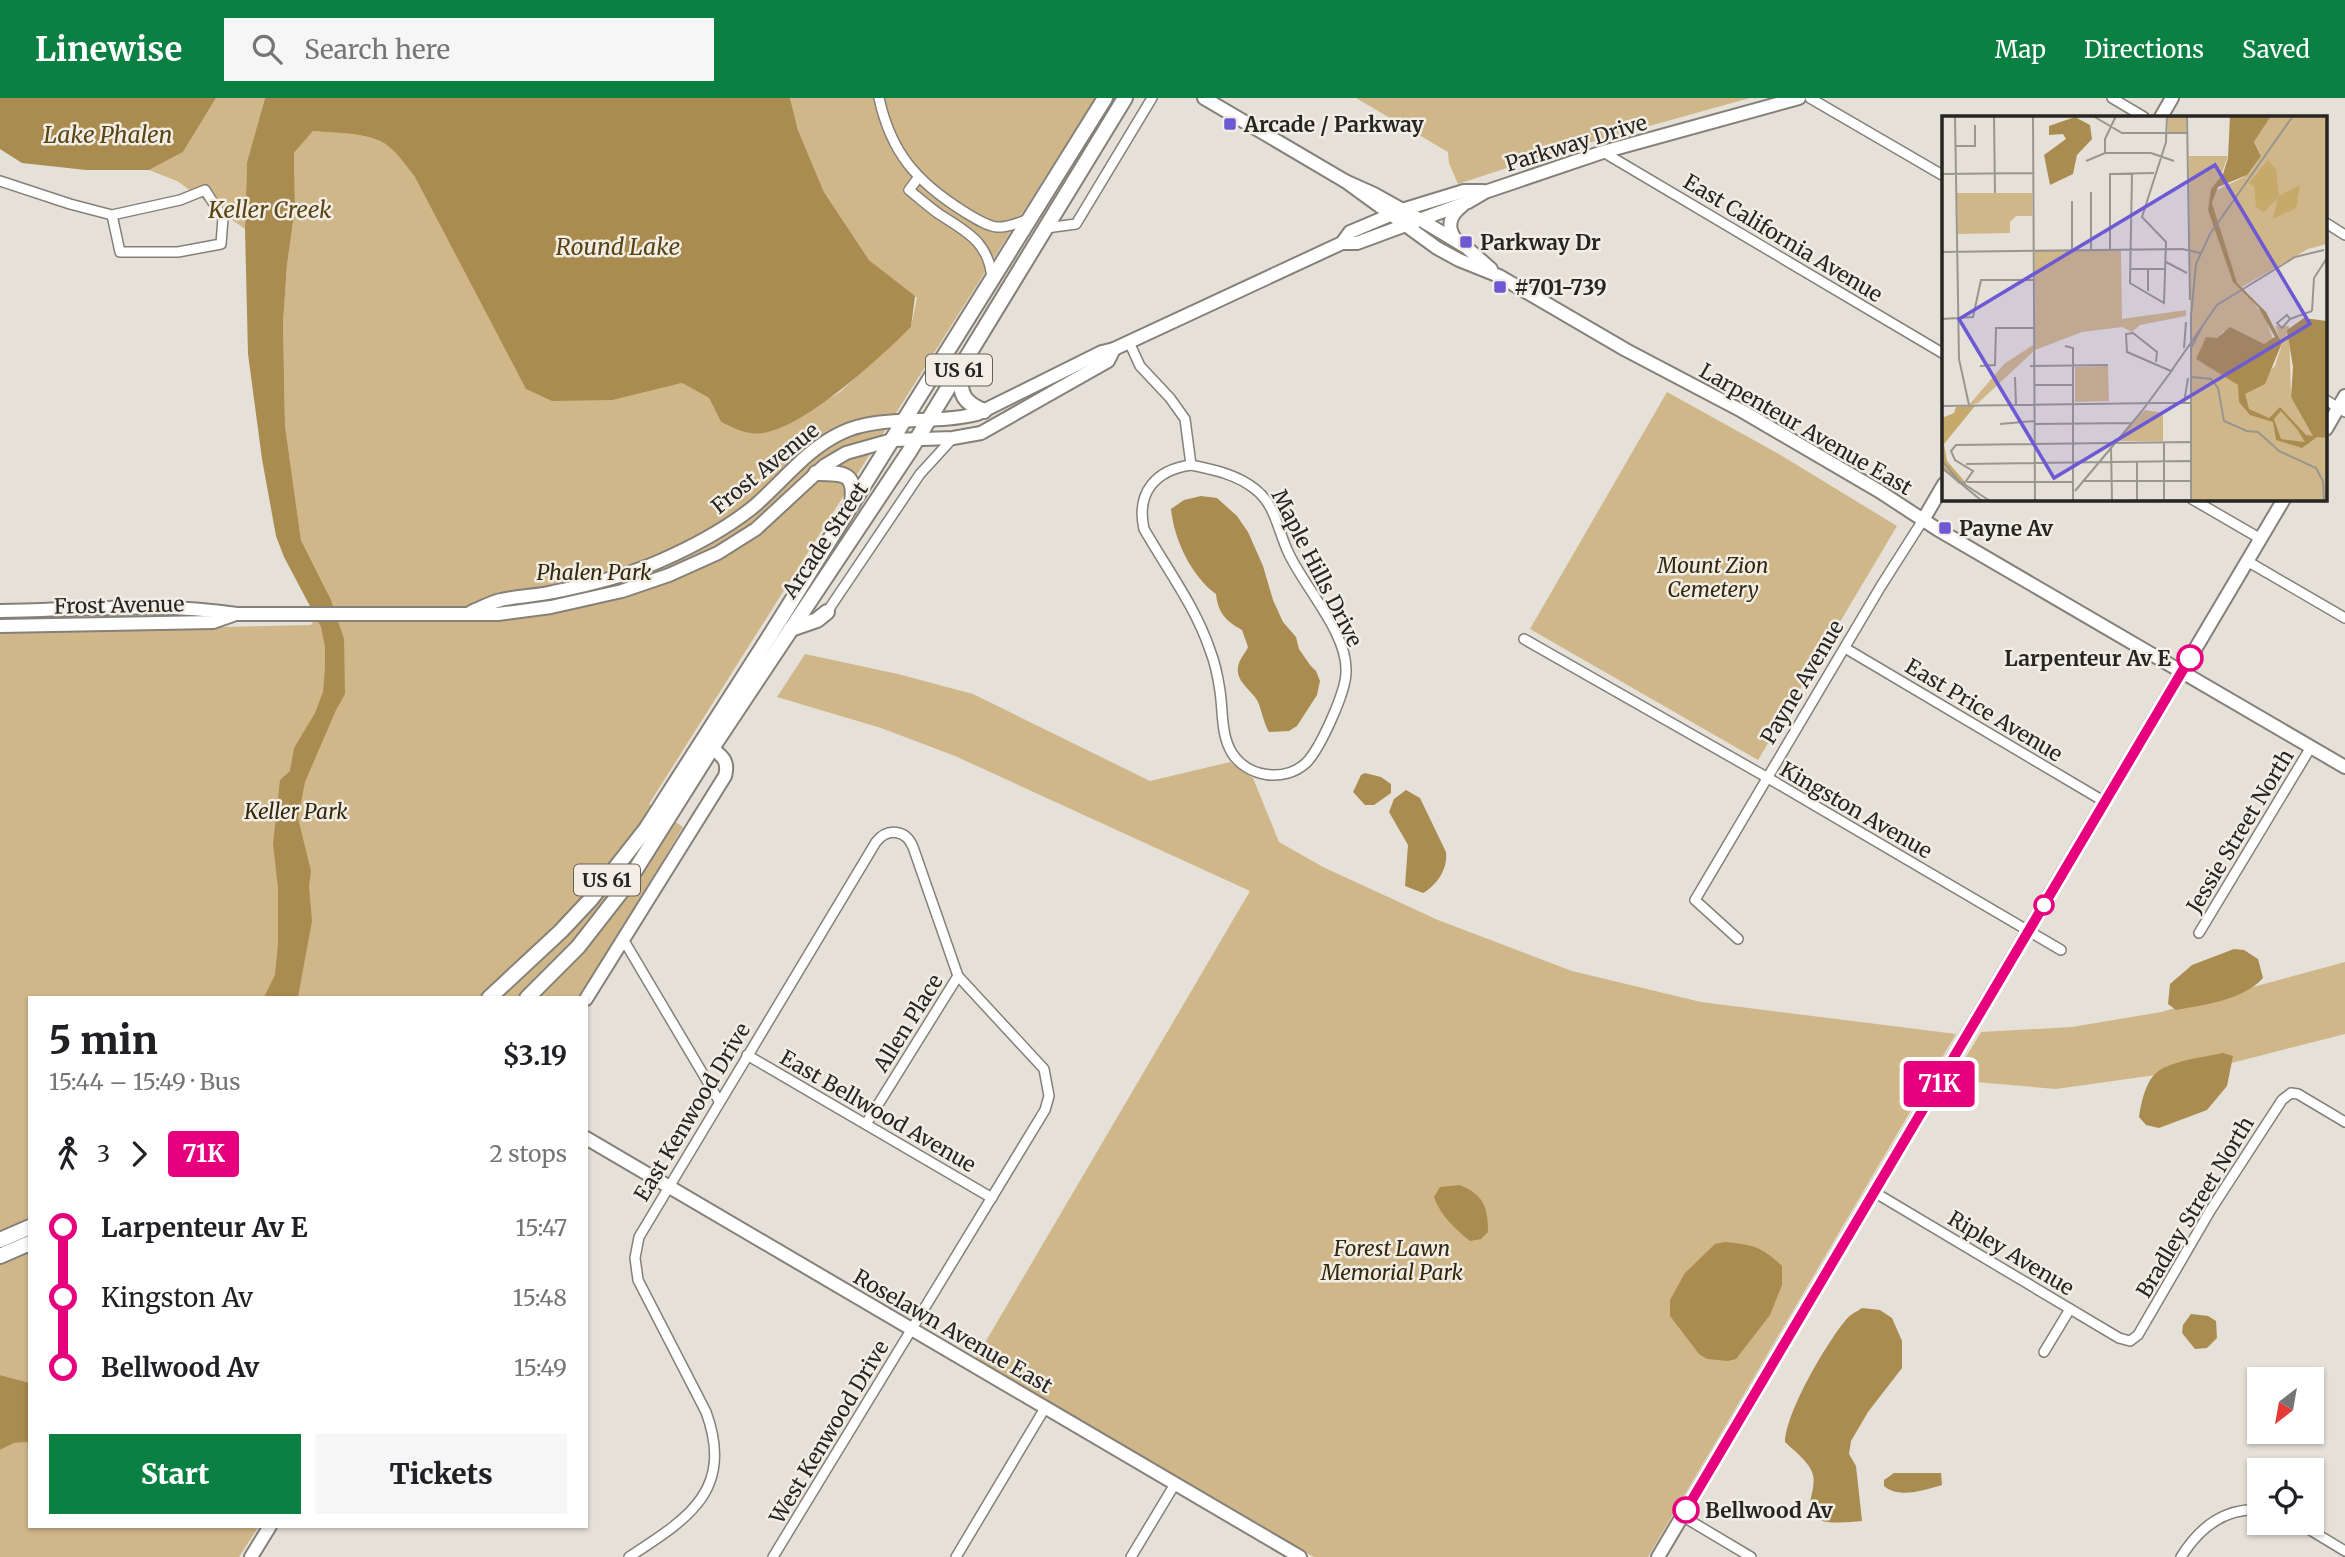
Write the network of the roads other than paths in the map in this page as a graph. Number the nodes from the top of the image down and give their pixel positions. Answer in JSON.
{"nodes":[{"id":1,"x":879,"y":98,"type":"edge"},
{"id":2,"x":1105,"y":98,"type":"edge"},
{"id":3,"x":1125,"y":98,"type":"edge"},
{"id":4,"x":1153,"y":98,"type":"edge"},
{"id":5,"x":1204,"y":98,"type":"edge"},
{"id":6,"x":1799,"y":98,"type":"edge"},
{"id":7,"x":1810,"y":98,"type":"edge"},
{"id":8,"x":2112,"y":98,"type":"edge"},
{"id":9,"x":2172,"y":98,"type":"edge"},
{"id":10,"x":2142,"y":116,"type":"edge"},
{"id":11,"x":2162,"y":116,"type":"edge"},
{"id":12,"x":1603,"y":152,"type":"junction"},
{"id":13,"x":1942,"y":176,"type":"edge"},
{"id":14,"x":918,"y":178,"type":"junction"},
{"id":15,"x":0,"y":181,"type":"edge"},
{"id":16,"x":1485,"y":191,"type":"junction"},
{"id":17,"x":1468,"y":202,"type":"junction"},
{"id":18,"x":956,"y":206,"type":"junction"},
{"id":19,"x":1396,"y":213,"type":"junction"},
{"id":20,"x":112,"y":215,"type":"junction"},
{"id":21,"x":973,"y":217,"type":"junction"},
{"id":22,"x":1030,"y":218,"type":"junction"},
{"id":23,"x":948,"y":219,"type":"junction"},
{"id":24,"x":1417,"y":219,"type":"junction"},
{"id":25,"x":2328,"y":224,"type":"edge"},
{"id":26,"x":1403,"y":225,"type":"junction"},
{"id":27,"x":1046,"y":228,"type":"junction"},
{"id":28,"x":965,"y":230,"type":"junction"},
{"id":29,"x":2345,"y":234,"type":"edge"},
{"id":30,"x":1342,"y":243,"type":"junction"},
{"id":31,"x":1466,"y":247,"type":"junction"},
{"id":32,"x":1499,"y":276,"type":"junction"},
{"id":33,"x":992,"y":281,"type":"junction"},
{"id":34,"x":1129,"y":342,"type":"junction"},
{"id":35,"x":1114,"y":349,"type":"junction"},
{"id":36,"x":1942,"y":353,"type":"edge"},
{"id":37,"x":961,"y":367,"type":"junction"},
{"id":38,"x":2343,"y":405,"type":"edge"},
{"id":39,"x":984,"y":411,"type":"junction"},
{"id":40,"x":904,"y":422,"type":"junction"},
{"id":41,"x":928,"y":422,"type":"junction"},
{"id":42,"x":2328,"y":426,"type":"edge"},
{"id":43,"x":953,"y":438,"type":"junction"},
{"id":44,"x":892,"y":440,"type":"junction"},
{"id":45,"x":916,"y":440,"type":"junction"},
{"id":46,"x":1191,"y":465,"type":"junction"},
{"id":47,"x":816,"y":473,"type":"junction"},
{"id":48,"x":1942,"y":487,"type":"edge"},
{"id":49,"x":2194,"y":500,"type":"edge"},
{"id":50,"x":2283,"y":500,"type":"edge"},
{"id":51,"x":852,"y":505,"type":"junction"},
{"id":52,"x":1923,"y":520,"type":"junction"},
{"id":53,"x":2261,"y":539,"type":"junction"},
{"id":54,"x":2247,"y":561,"type":"junction"},
{"id":55,"x":0,"y":611,"type":"edge"},
{"id":56,"x":471,"y":612,"type":"junction"},
{"id":57,"x":827,"y":612,"type":"joint"},
{"id":58,"x":237,"y":614,"type":"junction"},
{"id":59,"x":2345,"y":618,"type":"edge"},
{"id":60,"x":0,"y":625,"type":"edge"},
{"id":61,"x":783,"y":633,"type":"junction"},
{"id":62,"x":1524,"y":639,"type":"dead end"},
{"id":63,"x":1845,"y":648,"type":"junction"},
{"id":64,"x":2182,"y":673,"type":"junction"},
{"id":65,"x":706,"y":745,"type":"junction"},
{"id":66,"x":2311,"y":747,"type":"junction"},
{"id":67,"x":2345,"y":767,"type":"edge"},
{"id":68,"x":1768,"y":778,"type":"junction"},
{"id":69,"x":2105,"y":802,"type":"junction"},
{"id":70,"x":2028,"y":931,"type":"junction"},
{"id":71,"x":2199,"y":933,"type":"dead end"},
{"id":72,"x":623,"y":939,"type":"junction"},
{"id":73,"x":1738,"y":939,"type":"dead end"},
{"id":74,"x":2061,"y":950,"type":"dead end"},
{"id":75,"x":958,"y":976,"type":"junction"},
{"id":76,"x":491,"y":996,"type":"edge"},
{"id":77,"x":529,"y":996,"type":"edge"},
{"id":78,"x":588,"y":996,"type":"edge"},
{"id":79,"x":747,"y":1055,"type":"junction"},
{"id":80,"x":719,"y":1101,"type":"junction"},
{"id":81,"x":2345,"y":1122,"type":"edge"},
{"id":82,"x":866,"y":1124,"type":"junction"},
{"id":83,"x":588,"y":1139,"type":"edge"},
{"id":84,"x":667,"y":1186,"type":"junction"},
{"id":85,"x":1874,"y":1192,"type":"junction"},
{"id":86,"x":992,"y":1198,"type":"junction"},
{"id":87,"x":28,"y":1228,"type":"edge"},
{"id":88,"x":0,"y":1240,"type":"edge"},
{"id":89,"x":28,"y":1244,"type":"edge"},
{"id":90,"x":0,"y":1256,"type":"edge"},
{"id":91,"x":2070,"y":1309,"type":"junction"},
{"id":92,"x":912,"y":1329,"type":"junction"},
{"id":93,"x":2130,"y":1341,"type":"joint"},
{"id":94,"x":2044,"y":1352,"type":"dead end"},
{"id":95,"x":1045,"y":1408,"type":"junction"},
{"id":96,"x":1175,"y":1484,"type":"junction"},
{"id":97,"x":2247,"y":1511,"type":"edge"},
{"id":98,"x":1682,"y":1516,"type":"junction"},
{"id":99,"x":269,"y":1528,"type":"edge"},
{"id":100,"x":2319,"y":1535,"type":"edge"},
{"id":101,"x":2345,"y":1551,"type":"edge"},
{"id":102,"x":251,"y":1557,"type":"edge"},
{"id":103,"x":629,"y":1557,"type":"edge"},
{"id":104,"x":773,"y":1557,"type":"edge"},
{"id":105,"x":956,"y":1557,"type":"edge"},
{"id":106,"x":1131,"y":1557,"type":"edge"},
{"id":107,"x":1300,"y":1557,"type":"edge"},
{"id":108,"x":1658,"y":1557,"type":"edge"},
{"id":109,"x":1751,"y":1557,"type":"edge"},
{"id":110,"x":2181,"y":1557,"type":"edge"}],
"edges":[{"from":1,"to":14,"type":"street"},
{"from":2,"to":22,"type":"main road","name":"Arcade Street","number":"US 61"},
{"from":3,"to":27,"type":"main road","name":"Arcade Street","number":"US 61"},
{"from":4,"to":27,"type":"street"},
{"from":5,"to":19,"type":"street","name":"Larpenteur Avenue East"},
{"from":6,"to":12,"type":"street","name":"Parkway Drive"},
{"from":7,"to":13,"type":"street"},
{"from":8,"to":10,"type":"street"},
{"from":9,"to":11,"type":"street"},
{"from":12,"to":16,"type":"street","name":"Parkway Drive"},
{"from":12,"to":36,"type":"street","name":"East California Avenue"},
{"from":14,"to":18,"type":"street"},
{"from":14,"to":23,"type":"street"},
{"from":15,"to":20,"type":"street"},
{"from":16,"to":17,"type":"street","name":"Parkway Drive"},
{"from":16,"to":19,"type":"street","name":"Parkway Drive"},
{"from":17,"to":24,"type":"street","name":"Parkway Drive"},
{"from":17,"to":31,"type":"street"},
{"from":18,"to":21,"type":"street"},
{"from":18,"to":23,"type":"street"},
{"from":19,"to":24,"type":"street","name":"Larpenteur Avenue East"},
{"from":19,"to":26,"type":"street","name":"Larpenteur Avenue East"},
{"from":19,"to":30,"type":"street","name":"Parkway Drive"},
{"from":20,"to":20,"type":"street"},
{"from":21,"to":22,"type":"street"},
{"from":21,"to":28,"type":"street"},
{"from":22,"to":33,"type":"main road","name":"Arcade Street","number":"US 61"},
{"from":23,"to":28,"type":"street"},
{"from":24,"to":26,"type":"street","name":"Parkway Drive"},
{"from":24,"to":31,"type":"street","name":"Larpenteur Avenue East"},
{"from":25,"to":29,"type":"street"},
{"from":26,"to":30,"type":"street","name":"Parkway Drive"},
{"from":26,"to":32,"type":"street","name":"Larpenteur Avenue East"},
{"from":27,"to":37,"type":"main road","name":"Arcade Street","number":"US 61"},
{"from":28,"to":33,"type":"street"},
{"from":30,"to":34,"type":"street","name":"Parkway Drive"},
{"from":31,"to":32,"type":"street","name":"Larpenteur Avenue East"},
{"from":32,"to":52,"type":"street","name":"Larpenteur Avenue East"},
{"from":33,"to":40,"type":"main road","name":"Arcade Street","number":"US 61"},
{"from":34,"to":35,"type":"street","name":"Parkway Drive"},
{"from":34,"to":46,"type":"street"},
{"from":35,"to":39,"type":"street","name":"Parkway Drive"},
{"from":35,"to":43,"type":"street","name":"Parkway Drive"},
{"from":37,"to":39,"type":"main road"},
{"from":37,"to":41,"type":"main road","name":"Arcade Street","number":"US 61"},
{"from":38,"to":42,"type":"street"},
{"from":39,"to":41,"type":"street","name":"Parkway Drive"},
{"from":40,"to":41,"type":"street","name":"Frost Avenue"},
{"from":40,"to":44,"type":"main road","name":"Arcade Street","number":"US 61"},
{"from":40,"to":56,"type":"street","name":"Frost Avenue"},
{"from":41,"to":45,"type":"main road","name":"Arcade Street","number":"US 61"},
{"from":43,"to":45,"type":"street","name":"Parkway Drive"},
{"from":43,"to":57,"type":"street"},
{"from":44,"to":45,"type":"street","name":"Frost Avenue"},
{"from":44,"to":47,"type":"street","name":"Frost Avenue"},
{"from":44,"to":51,"type":"main road","name":"Arcade Street","number":"US 61"},
{"from":45,"to":61,"type":"main road","name":"Arcade Street","number":"US 61"},
{"from":46,"to":46,"type":"street","name":"Maple Hills Drive"},
{"from":47,"to":51,"type":"main road"},
{"from":47,"to":56,"type":"street","name":"Frost Avenue"},
{"from":48,"to":52,"type":"street","name":"Payne Avenue"},
{"from":49,"to":53,"type":"street"},
{"from":50,"to":53,"type":"street"},
{"from":51,"to":61,"type":"main road","name":"Arcade Street","number":"US 61"},
{"from":52,"to":63,"type":"street","name":"Payne Avenue"},
{"from":52,"to":64,"type":"street","name":"Larpenteur Avenue East"},
{"from":53,"to":54,"type":"street"},
{"from":54,"to":59,"type":"street"},
{"from":54,"to":64,"type":"street"},
{"from":55,"to":58,"type":"street","name":"Frost Avenue"},
{"from":56,"to":58,"type":"street","name":"Frost Avenue"},
{"from":57,"to":61,"type":"main road"},
{"from":58,"to":60,"type":"street","name":"Frost Avenue"},
{"from":61,"to":65,"type":"main road","name":"Arcade Street","number":"US 61"},
{"from":62,"to":68,"type":"street","name":"Kingston Avenue"},
{"from":63,"to":68,"type":"street","name":"Payne Avenue"},
{"from":63,"to":69,"type":"street","name":"East Price Avenue"},
{"from":64,"to":66,"type":"street","name":"Larpenteur Avenue East"},
{"from":64,"to":69,"type":"street"},
{"from":65,"to":72,"type":"street"},
{"from":65,"to":76,"type":"main road","number":"US 61"},
{"from":65,"to":77,"type":"main road","number":"US 61"},
{"from":66,"to":67,"type":"street","name":"Larpenteur Avenue East"},
{"from":66,"to":71,"type":"street","name":"Jessie Street North"},
{"from":68,"to":70,"type":"street","name":"Kingston Avenue"},
{"from":68,"to":73,"type":"street","name":"Payne Avenue"},
{"from":69,"to":70,"type":"street"},
{"from":70,"to":74,"type":"street","name":"Kingston Avenue"},
{"from":70,"to":85,"type":"street"},
{"from":72,"to":78,"type":"street"},
{"from":72,"to":80,"type":"street"},
{"from":75,"to":79,"type":"street","name":"East Kenwood Drive"},
{"from":75,"to":82,"type":"street","name":"Allen Place"},
{"from":75,"to":86,"type":"street","name":"West Kenwood Drive"},
{"from":79,"to":80,"type":"street","name":"East Kenwood Drive"},
{"from":79,"to":82,"type":"street","name":"East Bellwood Avenue"},
{"from":80,"to":84,"type":"street","name":"East Kenwood Drive"},
{"from":81,"to":93,"type":"street","name":"Bradley Street North"},
{"from":82,"to":86,"type":"street","name":"East Bellwood Avenue"},
{"from":83,"to":84,"type":"street","name":"Roselawn Avenue East"},
{"from":84,"to":92,"type":"street","name":"Roselawn Avenue East"},
{"from":84,"to":103,"type":"street","name":"East Kenwood Drive"},
{"from":85,"to":91,"type":"street","name":"Ripley Avenue"},
{"from":85,"to":98,"type":"street"},
{"from":86,"to":92,"type":"street","name":"West Kenwood Drive"},
{"from":87,"to":88,"type":"main road"},
{"from":89,"to":90,"type":"main road"},
{"from":91,"to":93,"type":"street","name":"Ripley Avenue"},
{"from":91,"to":94,"type":"street"},
{"from":92,"to":95,"type":"street","name":"Roselawn Avenue East"},
{"from":92,"to":104,"type":"street","name":"West Kenwood Drive"},
{"from":95,"to":96,"type":"street","name":"Roselawn Avenue East"},
{"from":95,"to":105,"type":"street"},
{"from":96,"to":106,"type":"street"},
{"from":96,"to":107,"type":"street","name":"Roselawn Avenue East"},
{"from":97,"to":110,"type":"street"},
{"from":98,"to":108,"type":"street"},
{"from":98,"to":109,"type":"street"},
{"from":99,"to":102,"type":"street"},
{"from":100,"to":101,"type":"street"}]}
